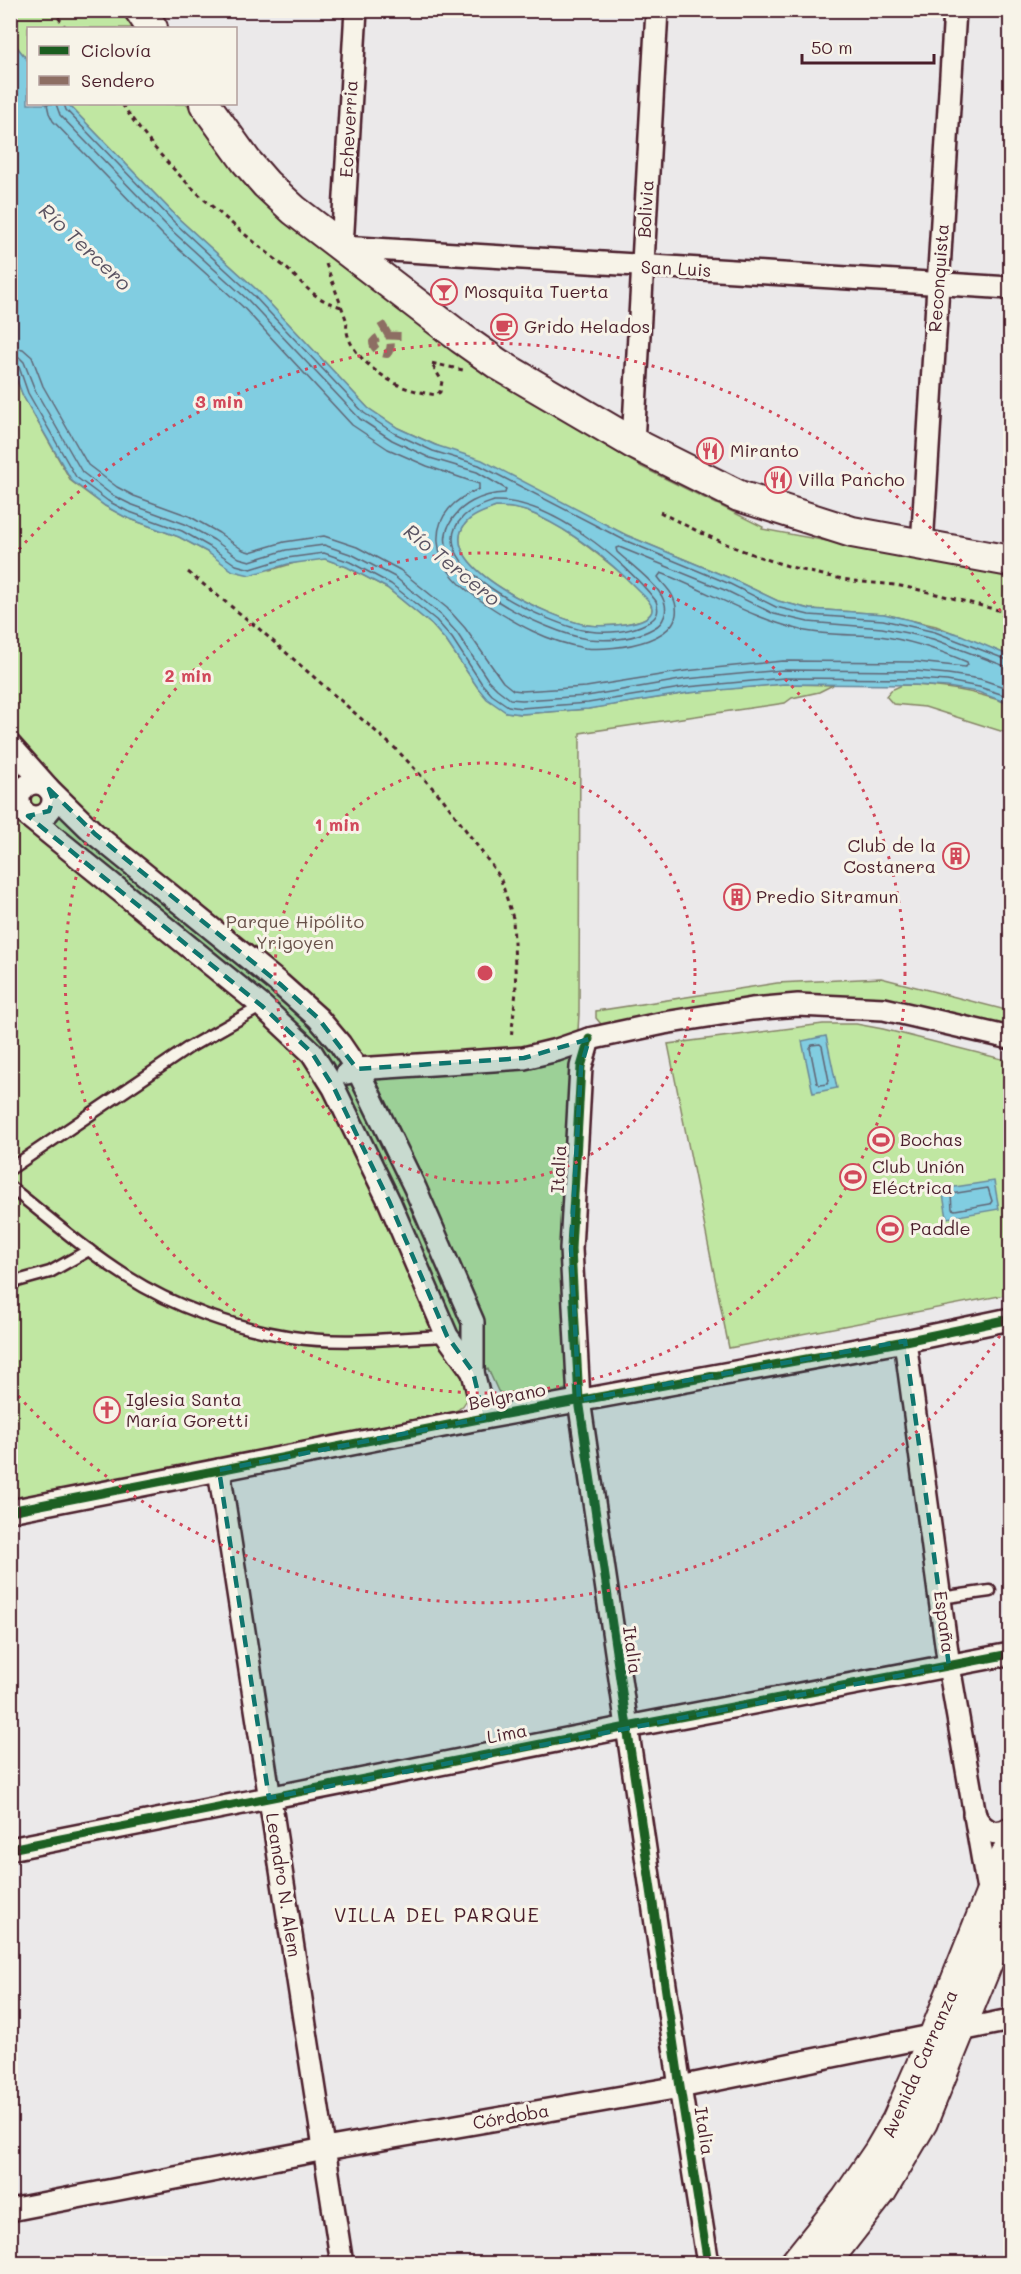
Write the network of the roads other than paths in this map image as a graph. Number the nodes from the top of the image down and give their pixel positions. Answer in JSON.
{"nodes":[{"id":1,"x":140,"y":10,"type":"edge"},
{"id":2,"x":356,"y":10,"type":"edge"},
{"id":3,"x":657,"y":10,"type":"edge"},
{"id":4,"x":955,"y":10,"type":"edge"},
{"id":5,"x":151,"y":27,"type":"edge"},
{"id":6,"x":206,"y":105,"type":"edge"},
{"id":7,"x":342,"y":247,"type":"junction"},
{"id":8,"x":642,"y":267,"type":"junction"},
{"id":9,"x":939,"y":284,"type":"junction"},
{"id":10,"x":1011,"y":288,"type":"edge"},
{"id":11,"x":633,"y":442,"type":"junction"},
{"id":12,"x":922,"y":546,"type":"junction"},
{"id":13,"x":1011,"y":561,"type":"edge"},
{"id":14,"x":10,"y":745,"type":"edge"},
{"id":15,"x":49,"y":789,"type":"junction"},
{"id":16,"x":17,"y":807,"type":"edge"},
{"id":17,"x":262,"y":1005,"type":"junction"},
{"id":18,"x":1011,"y":1038,"type":"edge"},
{"id":19,"x":588,"y":1039,"type":"junction"},
{"id":20,"x":357,"y":1069,"type":"junction"},
{"id":21,"x":329,"y":1080,"type":"junction"},
{"id":22,"x":10,"y":1168,"type":"edge"},
{"id":23,"x":10,"y":1187,"type":"edge"},
{"id":24,"x":89,"y":1250,"type":"junction"},
{"id":25,"x":10,"y":1283,"type":"edge"},
{"id":26,"x":1011,"y":1319,"type":"edge"},
{"id":27,"x":447,"y":1336,"type":"junction"},
{"id":28,"x":905,"y":1341,"type":"junction"},
{"id":29,"x":473,"y":1372,"type":"junction"},
{"id":30,"x":579,"y":1400,"type":"junction"},
{"id":31,"x":484,"y":1418,"type":"junction"},
{"id":32,"x":219,"y":1470,"type":"junction"},
{"id":33,"x":10,"y":1511,"type":"edge"},
{"id":34,"x":990,"y":1591,"type":"dead end"},
{"id":35,"x":940,"y":1598,"type":"junction"},
{"id":36,"x":1011,"y":1654,"type":"edge"},
{"id":37,"x":950,"y":1666,"type":"junction"},
{"id":38,"x":627,"y":1727,"type":"junction"},
{"id":39,"x":269,"y":1798,"type":"junction"},
{"id":40,"x":974,"y":1814,"type":"junction"},
{"id":41,"x":1011,"y":1828,"type":"edge"},
{"id":42,"x":1011,"y":1846,"type":"edge"},
{"id":43,"x":10,"y":1849,"type":"edge"},
{"id":44,"x":1000,"y":1903,"type":"edge"},
{"id":45,"x":1011,"y":2020,"type":"edge"},
{"id":46,"x":948,"y":2034,"type":"junction"},
{"id":47,"x":680,"y":2087,"type":"junction"},
{"id":48,"x":325,"y":2149,"type":"junction"},
{"id":49,"x":10,"y":2210,"type":"edge"},
{"id":50,"x":342,"y":2264,"type":"edge"},
{"id":51,"x":708,"y":2264,"type":"edge"},
{"id":52,"x":795,"y":2264,"type":"edge"},
{"id":53,"x":824,"y":2264,"type":"edge"}],
"edges":[{"from":1,"to":5,"type":"main road"},
{"from":2,"to":7,"type":"street","name":"Echeverria"},
{"from":3,"to":8,"type":"street","name":"Bolivia"},
{"from":4,"to":9,"type":"street","name":"Reconquista"},
{"from":6,"to":7,"type":"main road"},
{"from":7,"to":8,"type":"street","name":"San Luis"},
{"from":7,"to":11,"type":"main road"},
{"from":8,"to":9,"type":"street","name":"San Luis"},
{"from":8,"to":11,"type":"street","name":"Bolivia"},
{"from":9,"to":10,"type":"street","name":"San Luis"},
{"from":9,"to":12,"type":"street","name":"Reconquista"},
{"from":11,"to":12,"type":"main road"},
{"from":12,"to":13,"type":"main road"},
{"from":14,"to":15,"type":"street"},
{"from":15,"to":16,"type":"street"},
{"from":15,"to":20,"type":"street"},
{"from":16,"to":17,"type":"street"},
{"from":17,"to":21,"type":"street"},
{"from":17,"to":22,"type":"lane"},
{"from":18,"to":19,"type":"street"},
{"from":19,"to":20,"type":"street"},
{"from":19,"to":30,"type":"street","name":"Italia"},
{"from":20,"to":21,"type":"street"},
{"from":20,"to":29,"type":"street"},
{"from":21,"to":27,"type":"street"},
{"from":23,"to":24,"type":"lane"},
{"from":24,"to":25,"type":"lane"},
{"from":24,"to":27,"type":"lane"},
{"from":26,"to":28,"type":"street","name":"Belgrano"},
{"from":27,"to":29,"type":"street"},
{"from":28,"to":30,"type":"street","name":"Belgrano"},
{"from":28,"to":35,"type":"street","name":"España"},
{"from":29,"to":31,"type":"street"},
{"from":30,"to":31,"type":"street","name":"Belgrano"},
{"from":30,"to":38,"type":"street","name":"Italia"},
{"from":31,"to":32,"type":"street","name":"Belgrano"},
{"from":32,"to":33,"type":"street","name":"Belgrano"},
{"from":32,"to":39,"type":"street","name":"Leandro N. Alem"},
{"from":34,"to":35,"type":"lane"},
{"from":35,"to":37,"type":"street","name":"España"},
{"from":36,"to":37,"type":"street","name":"Lima"},
{"from":37,"to":38,"type":"street","name":"Lima"},
{"from":37,"to":40,"type":"street","name":"España"},
{"from":38,"to":39,"type":"street","name":"Lima"},
{"from":38,"to":47,"type":"street","name":"Italia"},
{"from":39,"to":43,"type":"street","name":"Lima"},
{"from":39,"to":48,"type":"street","name":"Leandro N. Alem"},
{"from":40,"to":41,"type":"street"},
{"from":40,"to":44,"type":"street","name":"España"},
{"from":42,"to":44,"type":"main road","name":"Avenida Carranza"},
{"from":44,"to":46,"type":"main road","name":"Avenida Carranza"},
{"from":44,"to":46,"type":"main road","name":"Avenida Carranza"},
{"from":45,"to":46,"type":"street","name":"Córdoba"},
{"from":46,"to":47,"type":"street","name":"Córdoba"},
{"from":46,"to":52,"type":"main road","name":"Avenida Carranza"},
{"from":46,"to":53,"type":"main road","name":"Avenida Carranza"},
{"from":47,"to":48,"type":"street","name":"Córdoba"},
{"from":47,"to":51,"type":"street","name":"Italia"},
{"from":48,"to":49,"type":"street","name":"Córdoba"},
{"from":48,"to":50,"type":"street","name":"Leandro N. Alem"}]}
